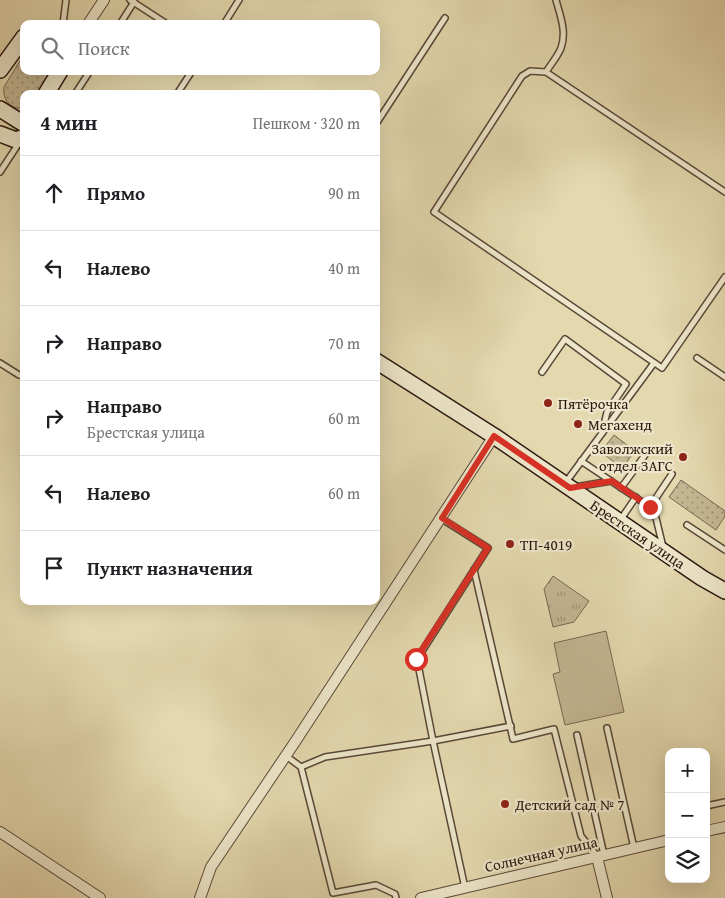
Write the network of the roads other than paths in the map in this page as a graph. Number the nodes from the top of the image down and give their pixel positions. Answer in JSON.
{"nodes":[{"id":1,"x":66,"y":0,"type":"edge"},
{"id":2,"x":104,"y":0,"type":"edge"},
{"id":3,"x":239,"y":0,"type":"edge"},
{"id":4,"x":556,"y":0,"type":"edge"},
{"id":5,"x":132,"y":1,"type":"edge"},
{"id":6,"x":445,"y":18,"type":"dead end"},
{"id":7,"x":64,"y":20,"type":"edge"},
{"id":8,"x":91,"y":20,"type":"edge"},
{"id":9,"x":122,"y":20,"type":"edge"},
{"id":10,"x":161,"y":20,"type":"edge"},
{"id":11,"x":226,"y":20,"type":"edge"},
{"id":12,"x":20,"y":42,"type":"edge"},
{"id":13,"x":0,"y":70,"type":"edge"},
{"id":14,"x":546,"y":72,"type":"junction"},
{"id":15,"x":58,"y":75,"type":"edge"},
{"id":16,"x":87,"y":75,"type":"edge"},
{"id":17,"x":189,"y":75,"type":"edge"},
{"id":18,"x":48,"y":90,"type":"edge"},
{"id":19,"x":78,"y":90,"type":"edge"},
{"id":20,"x":180,"y":90,"type":"edge"},
{"id":21,"x":0,"y":109,"type":"edge"},
{"id":22,"x":380,"y":118,"type":"edge"},
{"id":23,"x":20,"y":130,"type":"edge"},
{"id":24,"x":0,"y":134,"type":"edge"},
{"id":25,"x":20,"y":136,"type":"edge"},
{"id":26,"x":20,"y":138,"type":"edge"},
{"id":27,"x":0,"y":172,"type":"edge"},
{"id":28,"x":725,"y":192,"type":"edge"},
{"id":29,"x":725,"y":276,"type":"edge"},
{"id":30,"x":696,"y":358,"type":"dead end"},
{"id":31,"x":654,"y":362,"type":"junction"},
{"id":32,"x":0,"y":363,"type":"edge"},
{"id":33,"x":380,"y":364,"type":"edge"},
{"id":34,"x":542,"y":372,"type":"dead end"},
{"id":35,"x":19,"y":375,"type":"dead end"},
{"id":36,"x":725,"y":377,"type":"edge"},
{"id":37,"x":602,"y":433,"type":"junction"},
{"id":38,"x":494,"y":436,"type":"junction"},
{"id":39,"x":645,"y":455,"type":"dead end"},
{"id":40,"x":581,"y":461,"type":"junction"},
{"id":41,"x":672,"y":474,"type":"dead end"},
{"id":42,"x":612,"y":481,"type":"junction"},
{"id":43,"x":567,"y":486,"type":"junction"},
{"id":44,"x":621,"y":488,"type":"junction"},
{"id":45,"x":636,"y":497,"type":"junction"},
{"id":46,"x":650,"y":507,"type":"junction"},
{"id":47,"x":442,"y":518,"type":"junction"},
{"id":48,"x":619,"y":522,"type":"junction"},
{"id":49,"x":687,"y":525,"type":"dead end"},
{"id":50,"x":725,"y":550,"type":"edge"},
{"id":51,"x":664,"y":552,"type":"junction"},
{"id":52,"x":474,"y":570,"type":"junction"},
{"id":53,"x":725,"y":590,"type":"edge"},
{"id":54,"x":511,"y":726,"type":"junction"},
{"id":55,"x":607,"y":728,"type":"dead end"},
{"id":56,"x":577,"y":735,"type":"dead end"},
{"id":57,"x":432,"y":741,"type":"junction"},
{"id":58,"x":286,"y":756,"type":"junction"},
{"id":59,"x":301,"y":767,"type":"junction"},
{"id":60,"x":725,"y":802,"type":"edge"},
{"id":61,"x":710,"y":805,"type":"edge"},
{"id":62,"x":725,"y":827,"type":"edge"},
{"id":63,"x":710,"y":830,"type":"edge"},
{"id":64,"x":0,"y":832,"type":"edge"},
{"id":65,"x":665,"y":841,"type":"edge"},
{"id":66,"x":634,"y":848,"type":"junction"},
{"id":67,"x":600,"y":856,"type":"junction"},
{"id":68,"x":465,"y":888,"type":"junction"},
{"id":69,"x":96,"y":897,"type":"edge"},
{"id":70,"x":200,"y":898,"type":"edge"},
{"id":71,"x":396,"y":898,"type":"edge"},
{"id":72,"x":421,"y":898,"type":"edge"},
{"id":73,"x":607,"y":898,"type":"edge"}],
"edges":[{"from":1,"to":7,"type":"lane"},
{"from":2,"to":8,"type":"street"},
{"from":3,"to":11,"type":"lane"},
{"from":4,"to":14,"type":"lane"},
{"from":5,"to":9,"type":"lane"},
{"from":5,"to":10,"type":"lane"},
{"from":6,"to":22,"type":"lane"},
{"from":12,"to":13,"type":"street"},
{"from":14,"to":28,"type":"lane"},
{"from":14,"to":31,"type":"lane"},
{"from":15,"to":18,"type":"street"},
{"from":16,"to":19,"type":"lane"},
{"from":17,"to":20,"type":"lane"},
{"from":21,"to":23,"type":"street"},
{"from":24,"to":25,"type":"street"},
{"from":26,"to":27,"type":"lane"},
{"from":29,"to":31,"type":"lane"},
{"from":30,"to":36,"type":"lane"},
{"from":31,"to":37,"type":"lane"},
{"from":32,"to":35,"type":"lane"},
{"from":33,"to":38,"type":"street","name":"Брестская улица"},
{"from":34,"to":37,"type":"lane"},
{"from":37,"to":40,"type":"lane"},
{"from":38,"to":43,"type":"street","name":"Брестская улица"},
{"from":38,"to":47,"type":"street"},
{"from":39,"to":44,"type":"lane"},
{"from":40,"to":42,"type":"lane"},
{"from":40,"to":43,"type":"lane"},
{"from":41,"to":46,"type":"lane"},
{"from":42,"to":43,"type":"lane"},
{"from":42,"to":44,"type":"lane"},
{"from":43,"to":48,"type":"street","name":"Брестская улица"},
{"from":44,"to":45,"type":"lane"},
{"from":45,"to":46,"type":"lane"},
{"from":45,"to":48,"type":"lane"},
{"from":46,"to":51,"type":"lane"},
{"from":47,"to":52,"type":"lane"},
{"from":47,"to":58,"type":"street"},
{"from":48,"to":51,"type":"street","name":"Брестская улица"},
{"from":49,"to":50,"type":"lane"},
{"from":51,"to":53,"type":"street","name":"Брестская улица"},
{"from":52,"to":54,"type":"lane"},
{"from":52,"to":57,"type":"lane"},
{"from":54,"to":57,"type":"lane"},
{"from":54,"to":67,"type":"lane"},
{"from":55,"to":66,"type":"lane"},
{"from":56,"to":67,"type":"lane"},
{"from":57,"to":59,"type":"lane"},
{"from":57,"to":68,"type":"lane"},
{"from":58,"to":59,"type":"lane"},
{"from":58,"to":70,"type":"street"},
{"from":59,"to":71,"type":"lane"},
{"from":60,"to":61,"type":"lane"},
{"from":62,"to":63,"type":"street"},
{"from":64,"to":69,"type":"street"},
{"from":65,"to":66,"type":"street","name":"Солнечная улица"},
{"from":66,"to":67,"type":"street","name":"Солнечная улица"},
{"from":67,"to":68,"type":"street","name":"Солнечная улица"},
{"from":67,"to":73,"type":"street"},
{"from":68,"to":72,"type":"street","name":"Солнечная улица"}]}
